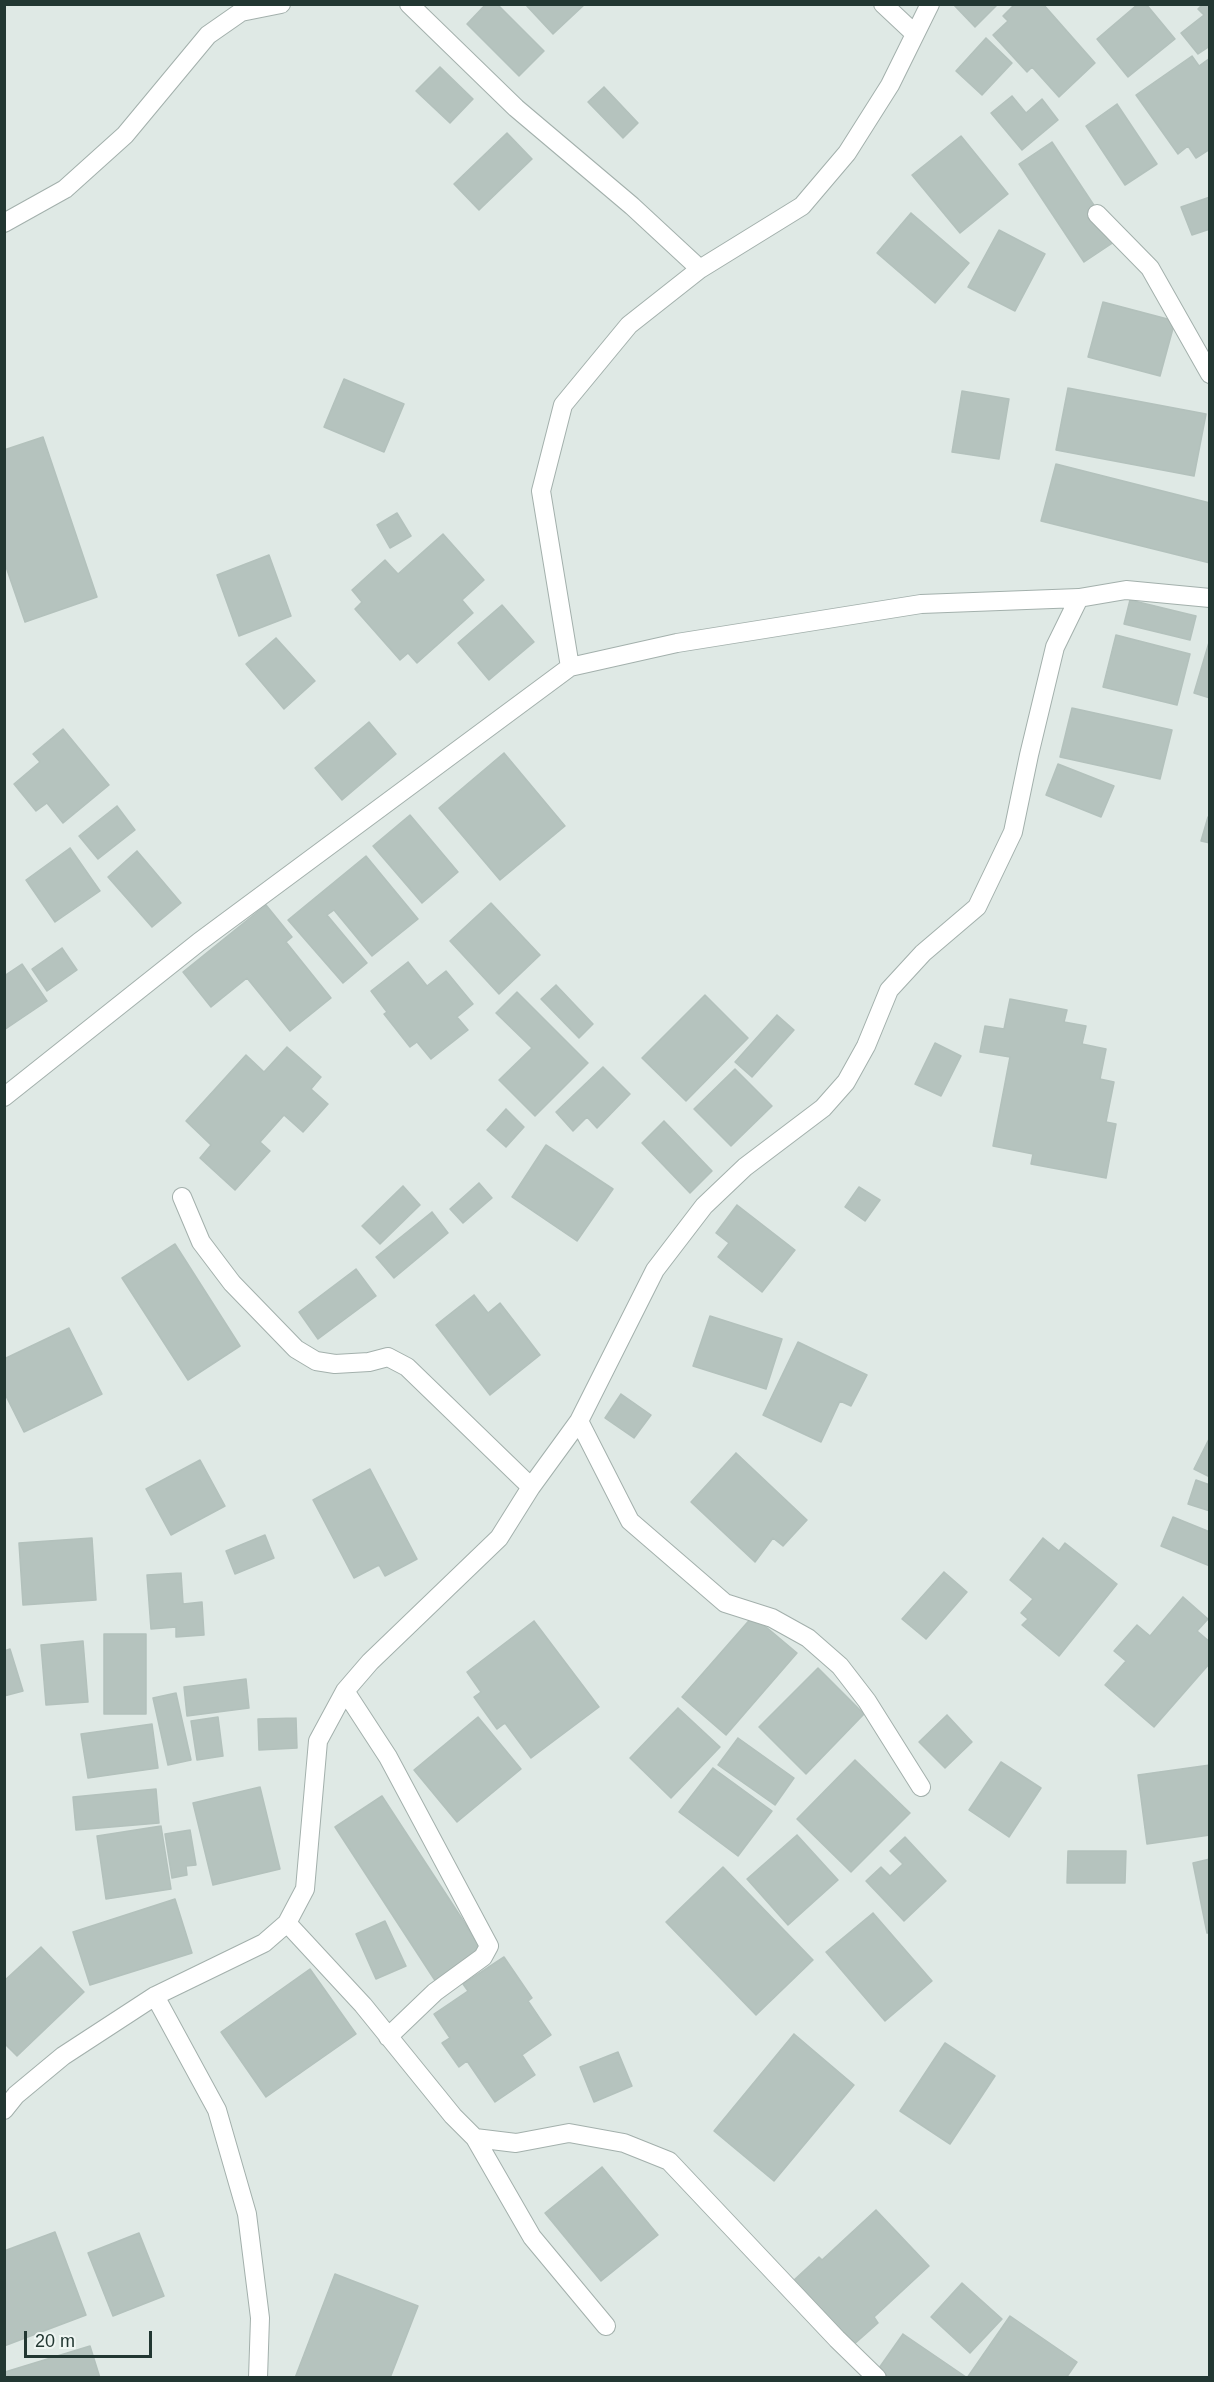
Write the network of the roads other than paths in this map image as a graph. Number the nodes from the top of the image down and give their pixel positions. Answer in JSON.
{"nodes":[{"id":1,"x":281,"y":4,"type":"edge"},
{"id":2,"x":410,"y":4,"type":"edge"},
{"id":3,"x":883,"y":4,"type":"edge"},
{"id":4,"x":930,"y":4,"type":"edge"},
{"id":5,"x":915,"y":34,"type":"junction"},
{"id":6,"x":1097,"y":214,"type":"dead end"},
{"id":7,"x":4,"y":223,"type":"edge"},
{"id":8,"x":700,"y":270,"type":"junction"},
{"id":9,"x":1209,"y":374,"type":"edge"},
{"id":10,"x":1079,"y":598,"type":"junction"},
{"id":11,"x":1209,"y":598,"type":"edge"},
{"id":12,"x":570,"y":667,"type":"junction"},
{"id":13,"x":4,"y":1097,"type":"edge"},
{"id":14,"x":182,"y":1197,"type":"dead end"},
{"id":15,"x":579,"y":1420,"type":"junction"},
{"id":16,"x":531,"y":1486,"type":"junction"},
{"id":17,"x":345,"y":1691,"type":"junction"},
{"id":18,"x":921,"y":1787,"type":"dead end"},
{"id":19,"x":287,"y":1923,"type":"junction"},
{"id":20,"x":155,"y":1996,"type":"junction"},
{"id":21,"x":388,"y":2037,"type":"junction"},
{"id":22,"x":4,"y":2110,"type":"edge"},
{"id":23,"x":474,"y":2138,"type":"junction"},
{"id":24,"x":606,"y":2326,"type":"dead end"},
{"id":25,"x":258,"y":2378,"type":"edge"},
{"id":26,"x":878,"y":2378,"type":"edge"}],
"edges":[{"from":1,"to":7,"type":"street"},
{"from":2,"to":8,"type":"street"},
{"from":3,"to":5,"type":"street"},
{"from":4,"to":5,"type":"street"},
{"from":5,"to":8,"type":"street"},
{"from":6,"to":9,"type":"street"},
{"from":8,"to":12,"type":"street"},
{"from":10,"to":11,"type":"street"},
{"from":10,"to":12,"type":"street"},
{"from":10,"to":15,"type":"street"},
{"from":12,"to":13,"type":"street"},
{"from":14,"to":16,"type":"street"},
{"from":15,"to":16,"type":"street"},
{"from":15,"to":18,"type":"street"},
{"from":16,"to":17,"type":"street"},
{"from":17,"to":19,"type":"street"},
{"from":17,"to":21,"type":"street"},
{"from":19,"to":20,"type":"street"},
{"from":19,"to":21,"type":"street"},
{"from":20,"to":22,"type":"street"},
{"from":20,"to":25,"type":"street"},
{"from":21,"to":23,"type":"street"},
{"from":23,"to":24,"type":"street"},
{"from":23,"to":26,"type":"street"}]}
